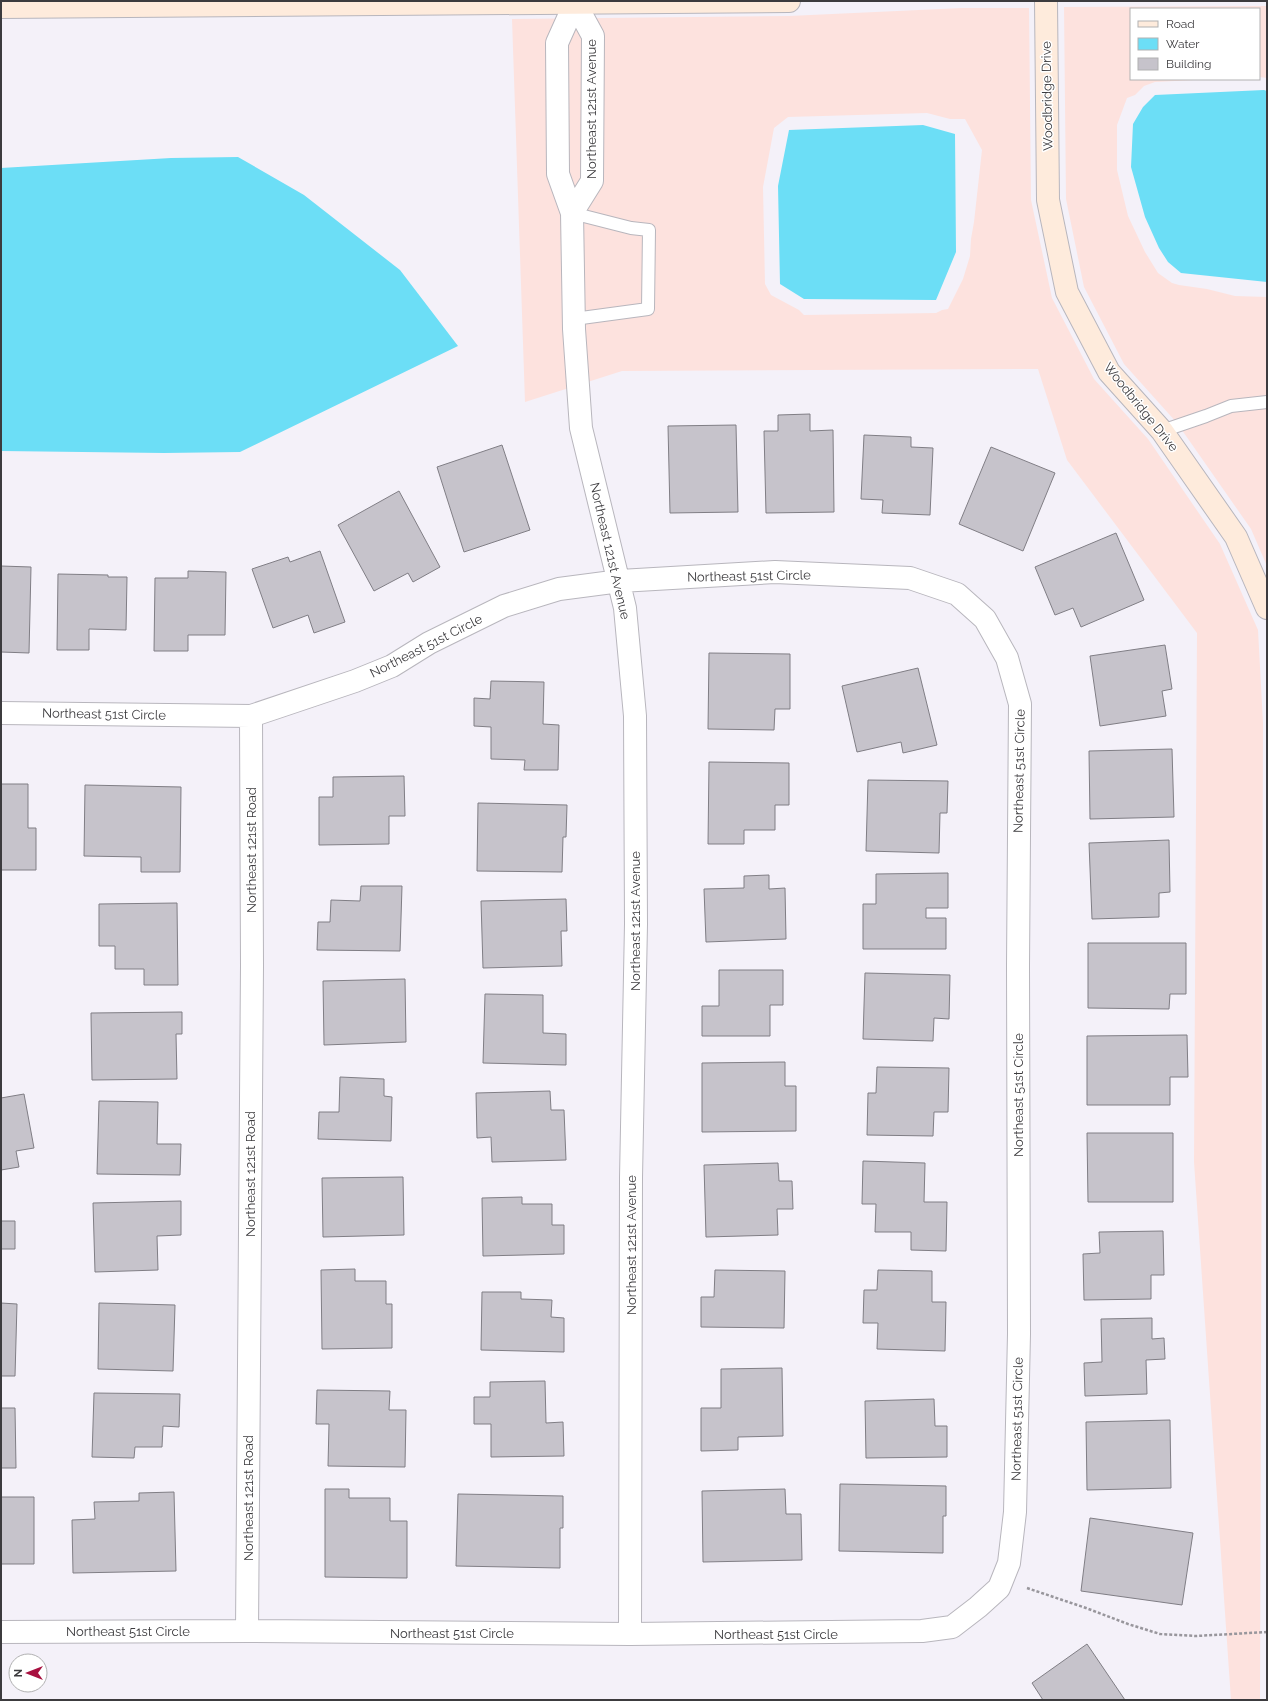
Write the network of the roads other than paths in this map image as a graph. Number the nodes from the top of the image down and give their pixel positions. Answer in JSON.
{"nodes":[{"id":1,"x":789,"y":1,"type":"edge"},
{"id":2,"x":1046,"y":1,"type":"edge"},
{"id":3,"x":575,"y":3,"type":"junction"},
{"id":4,"x":1,"y":7,"type":"edge"},
{"id":5,"x":572,"y":213,"type":"junction"},
{"id":6,"x":574,"y":319,"type":"junction"},
{"id":7,"x":1267,"y":402,"type":"edge"},
{"id":8,"x":1162,"y":431,"type":"junction"},
{"id":9,"x":620,"y":581,"type":"junction"},
{"id":10,"x":1267,"y":608,"type":"edge"},
{"id":11,"x":1,"y":713,"type":"edge"},
{"id":12,"x":251,"y":716,"type":"junction"},
{"id":13,"x":247,"y":1631,"type":"junction"},
{"id":14,"x":1,"y":1632,"type":"edge"},
{"id":15,"x":630,"y":1634,"type":"junction"}],
"edges":[{"from":1,"to":3,"type":"street"},
{"from":2,"to":8,"type":"street","name":"Woodbridge Drive"},
{"from":3,"to":4,"type":"street"},
{"from":3,"to":5,"type":"street","name":"Northeast 121st Avenue"},
{"from":3,"to":5,"type":"street","name":"Northeast 121st Avenue"},
{"from":5,"to":6,"type":"street","name":"Northeast 121st Avenue"},
{"from":5,"to":6,"type":"lane"},
{"from":6,"to":9,"type":"street","name":"Northeast 121st Avenue"},
{"from":7,"to":8,"type":"lane"},
{"from":8,"to":10,"type":"street","name":"Woodbridge Drive"},
{"from":9,"to":12,"type":"street","name":"Northeast 51st Circle"},
{"from":9,"to":15,"type":"street","name":"Northeast 121st Avenue"},
{"from":9,"to":15,"type":"street","name":"Northeast 51st Circle"},
{"from":11,"to":12,"type":"street","name":"Northeast 51st Circle"},
{"from":12,"to":13,"type":"street","name":"Northeast 121st Road"},
{"from":13,"to":14,"type":"street","name":"Northeast 51st Circle"},
{"from":13,"to":15,"type":"street","name":"Northeast 51st Circle"}]}
